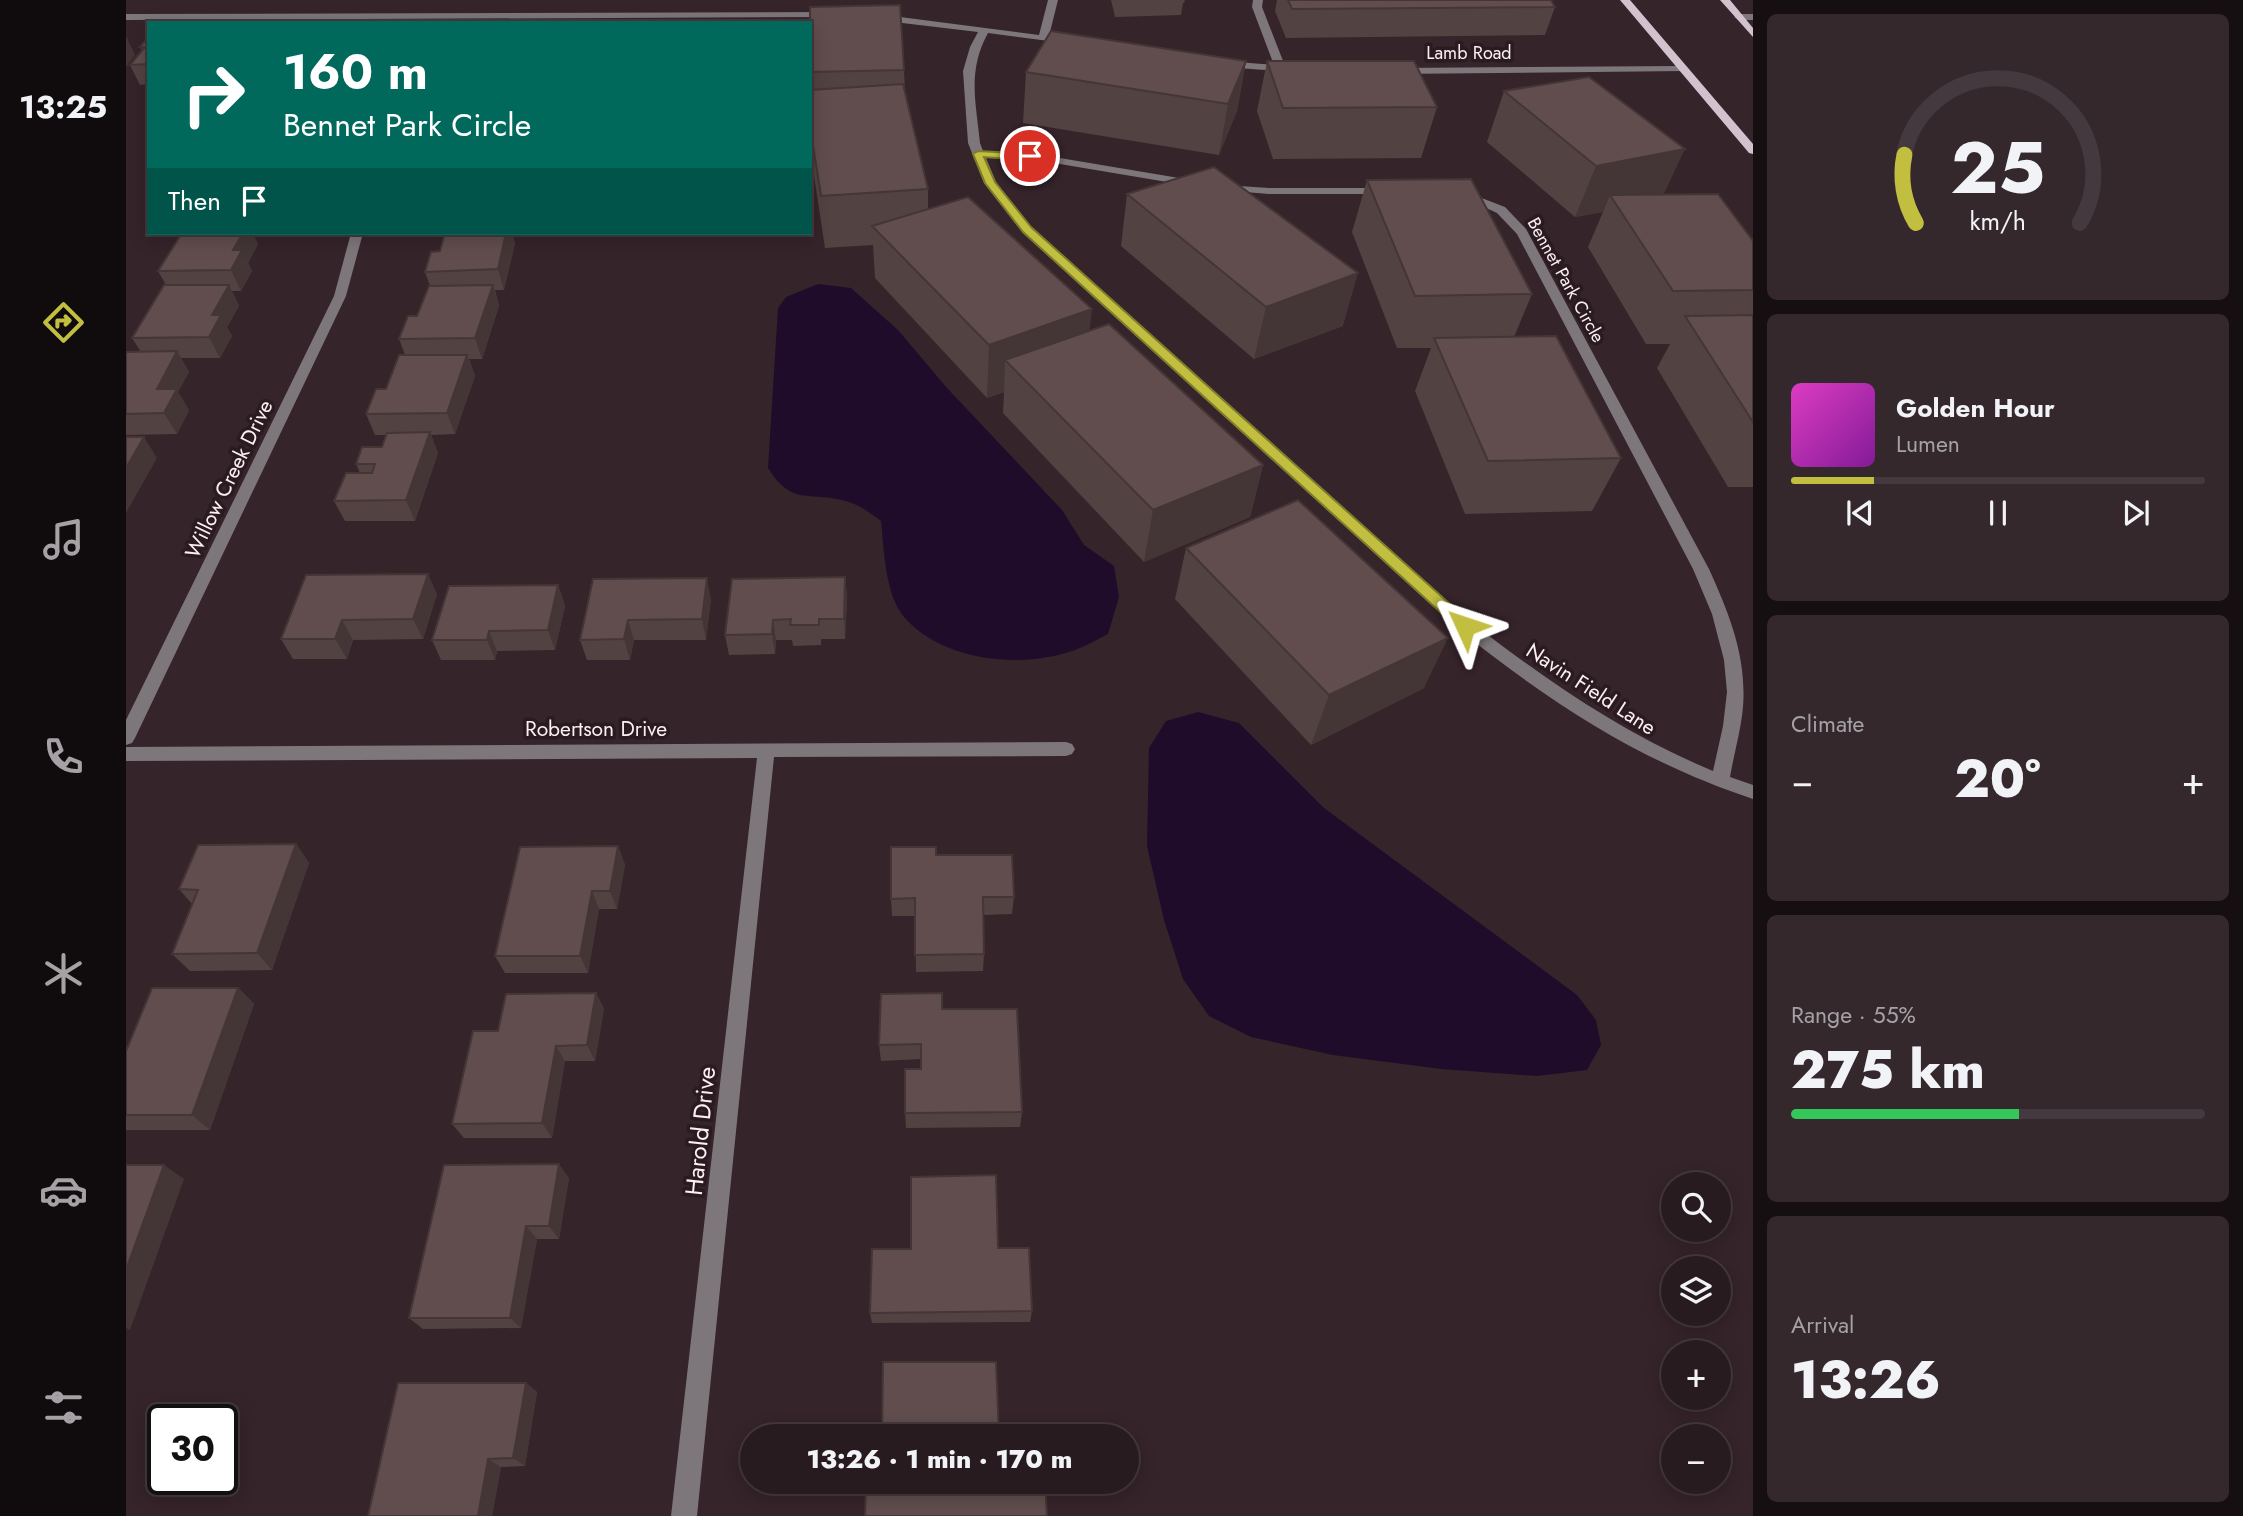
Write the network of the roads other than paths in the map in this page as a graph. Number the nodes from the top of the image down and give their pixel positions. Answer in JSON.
{"nodes":[{"id":1,"x":1053,"y":0,"type":"edge"},
{"id":2,"x":1258,"y":0,"type":"edge"},
{"id":3,"x":1625,"y":0,"type":"edge"},
{"id":4,"x":1725,"y":0,"type":"edge"},
{"id":5,"x":840,"y":15,"type":"edge"},
{"id":6,"x":866,"y":16,"type":"edge"},
{"id":7,"x":126,"y":17,"type":"edge"},
{"id":8,"x":1739,"y":17,"type":"junction"},
{"id":9,"x":1753,"y":17,"type":"edge"},
{"id":10,"x":451,"y":19,"type":"edge"},
{"id":11,"x":985,"y":29,"type":"junction"},
{"id":12,"x":1753,"y":34,"type":"edge"},
{"id":13,"x":1043,"y":38,"type":"junction"},
{"id":14,"x":1083,"y":44,"type":"edge"},
{"id":15,"x":1215,"y":63,"type":"edge"},
{"id":16,"x":1682,"y":69,"type":"junction"},
{"id":17,"x":1281,"y":70,"type":"junction"},
{"id":18,"x":1304,"y":70,"type":"edge"},
{"id":19,"x":1380,"y":71,"type":"edge"},
{"id":20,"x":1753,"y":151,"type":"edge"},
{"id":21,"x":978,"y":154,"type":"junction"},
{"id":22,"x":1406,"y":191,"type":"edge"},
{"id":23,"x":1450,"y":192,"type":"edge"},
{"id":24,"x":356,"y":235,"type":"edge"},
{"id":25,"x":126,"y":738,"type":"edge"},
{"id":26,"x":1066,"y":749,"type":"dead end"},
{"id":27,"x":766,"y":751,"type":"junction"},
{"id":28,"x":126,"y":754,"type":"edge"},
{"id":29,"x":1720,"y":782,"type":"junction"},
{"id":30,"x":1753,"y":792,"type":"edge"},
{"id":31,"x":684,"y":1516,"type":"edge"}],
"edges":[{"from":1,"to":13,"type":"street"},
{"from":2,"to":17,"type":"street"},
{"from":3,"to":16,"type":"main road"},
{"from":4,"to":8,"type":"main road"},
{"from":5,"to":10,"type":"street"},
{"from":6,"to":11,"type":"street"},
{"from":7,"to":10,"type":"street"},
{"from":8,"to":9,"type":"street"},
{"from":8,"to":12,"type":"main road"},
{"from":11,"to":13,"type":"street"},
{"from":11,"to":21,"type":"street","name":"Navin Field Lane"},
{"from":13,"to":14,"type":"street"},
{"from":15,"to":17,"type":"street"},
{"from":16,"to":19,"type":"street","name":"Lamb Road"},
{"from":16,"to":20,"type":"main road"},
{"from":17,"to":18,"type":"street"},
{"from":21,"to":22,"type":"street"},
{"from":21,"to":29,"type":"street","name":"Navin Field Lane"},
{"from":23,"to":29,"type":"street","name":"Bennet Park Circle"},
{"from":24,"to":25,"type":"street","name":"Willow Creek Drive"},
{"from":26,"to":27,"type":"street","name":"Robertson Drive"},
{"from":27,"to":28,"type":"street","name":"Robertson Drive"},
{"from":27,"to":31,"type":"street","name":"Harold Drive"},
{"from":29,"to":30,"type":"street","name":"Navin Field Lane"}]}
